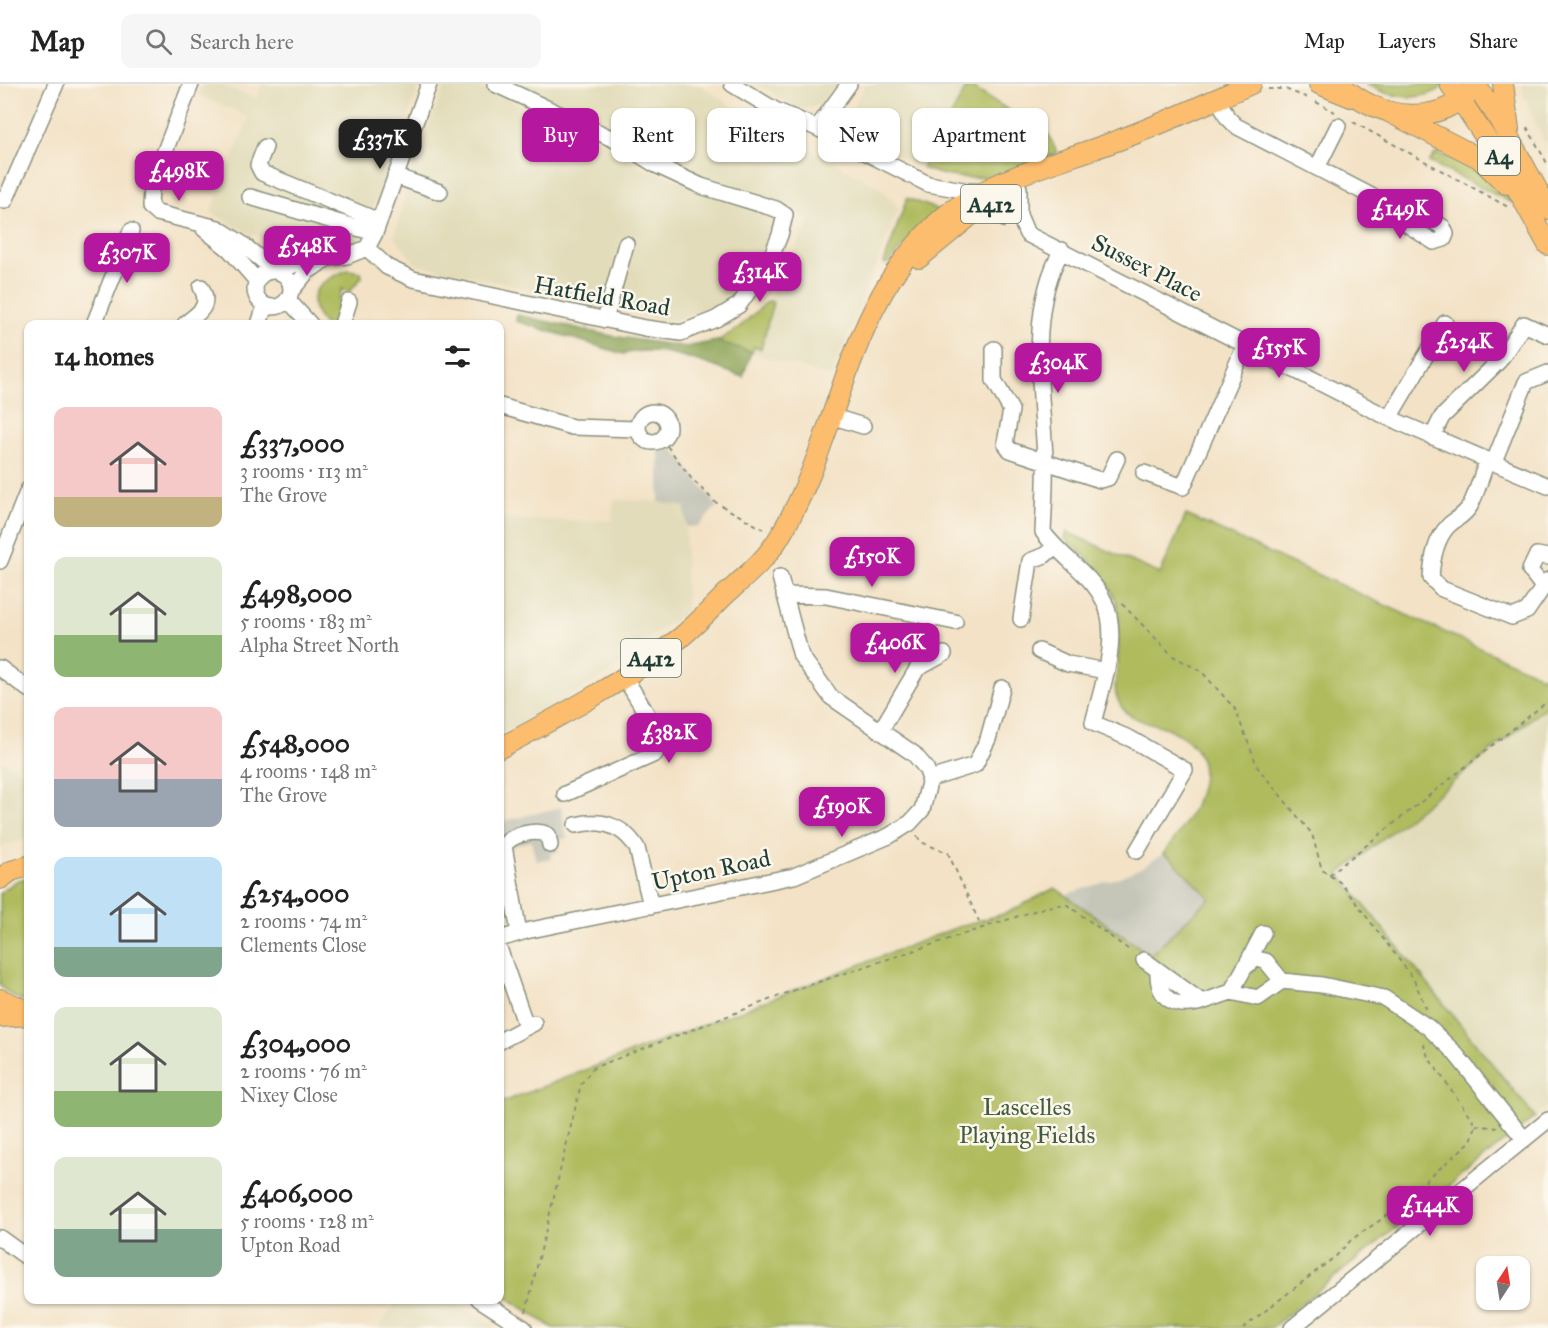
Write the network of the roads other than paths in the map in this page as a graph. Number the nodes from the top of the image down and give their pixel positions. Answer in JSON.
{"nodes":[{"id":1,"x":56,"y":84,"type":"edge"},
{"id":2,"x":191,"y":84,"type":"edge"},
{"id":3,"x":429,"y":84,"type":"edge"},
{"id":4,"x":495,"y":84,"type":"edge"},
{"id":5,"x":732,"y":84,"type":"edge"},
{"id":6,"x":849,"y":84,"type":"edge"},
{"id":7,"x":1251,"y":84,"type":"edge"},
{"id":8,"x":1319,"y":84,"type":"edge"},
{"id":9,"x":1340,"y":84,"type":"edge"},
{"id":10,"x":1449,"y":84,"type":"edge"},
{"id":11,"x":1503,"y":84,"type":"edge"},
{"id":12,"x":1476,"y":85,"type":"edge"},
{"id":13,"x":1218,"y":98,"type":"junction"},
{"id":14,"x":1462,"y":100,"type":"junction"},
{"id":15,"x":1370,"y":105,"type":"junction"},
{"id":16,"x":832,"y":108,"type":"edge"},
{"id":17,"x":1389,"y":112,"type":"junction"},
{"id":18,"x":1344,"y":121,"type":"road end"},
{"id":19,"x":818,"y":128,"type":"edge"},
{"id":20,"x":1125,"y":138,"type":"junction"},
{"id":21,"x":1513,"y":145,"type":"junction"},
{"id":22,"x":265,"y":147,"type":"dead end"},
{"id":23,"x":885,"y":162,"type":"edge"},
{"id":24,"x":1317,"y":168,"type":"junction"},
{"id":25,"x":395,"y":176,"type":"junction"},
{"id":26,"x":1019,"y":188,"type":"junction"},
{"id":27,"x":988,"y":189,"type":"junction"},
{"id":28,"x":440,"y":192,"type":"dead end"},
{"id":29,"x":250,"y":196,"type":"dead end"},
{"id":30,"x":3,"y":200,"type":"edge"},
{"id":31,"x":1540,"y":211,"type":"edge"},
{"id":32,"x":1408,"y":215,"type":"dead end"},
{"id":33,"x":194,"y":222,"type":"junction"},
{"id":34,"x":377,"y":227,"type":"junction"},
{"id":35,"x":131,"y":231,"type":"dead end"},
{"id":36,"x":626,"y":244,"type":"dead end"},
{"id":37,"x":1548,"y":244,"type":"edge"},
{"id":38,"x":367,"y":248,"type":"junction"},
{"id":39,"x":1062,"y":250,"type":"junction"},
{"id":40,"x":329,"y":257,"type":"junction"},
{"id":41,"x":276,"y":271,"type":"junction"},
{"id":42,"x":256,"y":280,"type":"junction"},
{"id":43,"x":201,"y":287,"type":"dead end"},
{"id":44,"x":290,"y":296,"type":"junction"},
{"id":45,"x":878,"y":301,"type":"junction"},
{"id":46,"x":349,"y":302,"type":"dead end"},
{"id":47,"x":265,"y":306,"type":"junction"},
{"id":48,"x":96,"y":320,"type":"edge"},
{"id":49,"x":193,"y":320,"type":"edge"},
{"id":50,"x":260,"y":320,"type":"edge"},
{"id":51,"x":307,"y":320,"type":"edge"},
{"id":52,"x":343,"y":320,"type":"edge"},
{"id":53,"x":605,"y":320,"type":"junction"},
{"id":54,"x":1445,"y":323,"type":"dead end"},
{"id":55,"x":1548,"y":335,"type":"edge"},
{"id":56,"x":1246,"y":343,"type":"junction"},
{"id":57,"x":994,"y":349,"type":"dead end"},
{"id":58,"x":1548,"y":373,"type":"edge"},
{"id":59,"x":504,"y":407,"type":"edge"},
{"id":60,"x":831,"y":416,"type":"junction"},
{"id":61,"x":1389,"y":418,"type":"junction"},
{"id":62,"x":863,"y":426,"type":"dead end"},
{"id":63,"x":637,"y":429,"type":"junction"},
{"id":64,"x":1432,"y":437,"type":"junction"},
{"id":65,"x":1117,"y":459,"type":"dead end"},
{"id":66,"x":1045,"y":461,"type":"junction"},
{"id":67,"x":1490,"y":463,"type":"junction"},
{"id":68,"x":1144,"y":472,"type":"dead end"},
{"id":69,"x":1548,"y":486,"type":"edge"},
{"id":70,"x":24,"y":500,"type":"edge"},
{"id":71,"x":1054,"y":547,"type":"junction"},
{"id":72,"x":1548,"y":556,"type":"edge"},
{"id":73,"x":0,"y":561,"type":"edge"},
{"id":74,"x":780,"y":577,"type":"dead end"},
{"id":75,"x":1546,"y":584,"type":"edge"},
{"id":76,"x":784,"y":595,"type":"junction"},
{"id":77,"x":1021,"y":619,"type":"dead end"},
{"id":78,"x":956,"y":622,"type":"dead end"},
{"id":79,"x":1040,"y":651,"type":"dead end"},
{"id":80,"x":945,"y":654,"type":"dead end"},
{"id":81,"x":0,"y":668,"type":"edge"},
{"id":82,"x":1106,"y":671,"type":"junction"},
{"id":83,"x":625,"y":678,"type":"junction"},
{"id":84,"x":24,"y":686,"type":"edge"},
{"id":85,"x":1002,"y":688,"type":"dead end"},
{"id":86,"x":881,"y":730,"type":"junction"},
{"id":87,"x":504,"y":746,"type":"edge"},
{"id":88,"x":930,"y":778,"type":"junction"},
{"id":89,"x":565,"y":794,"type":"dead end"},
{"id":90,"x":576,"y":825,"type":"dead end"},
{"id":91,"x":550,"y":845,"type":"dead end"},
{"id":92,"x":1137,"y":851,"type":"dead end"},
{"id":93,"x":651,"y":906,"type":"junction"},
{"id":94,"x":519,"y":933,"type":"junction"},
{"id":95,"x":1263,"y":933,"type":"dead end"},
{"id":96,"x":504,"y":938,"type":"edge"},
{"id":97,"x":1144,"y":960,"type":"road end"},
{"id":98,"x":504,"y":961,"type":"edge"},
{"id":99,"x":1245,"y":967,"type":"junction"},
{"id":100,"x":1282,"y":981,"type":"junction"},
{"id":101,"x":1231,"y":992,"type":"junction"},
{"id":102,"x":0,"y":999,"type":"edge"},
{"id":103,"x":24,"y":1011,"type":"edge"},
{"id":104,"x":24,"y":1014,"type":"edge"},
{"id":105,"x":0,"y":1017,"type":"edge"},
{"id":106,"x":504,"y":1039,"type":"edge"},
{"id":107,"x":1548,"y":1120,"type":"edge"},
{"id":108,"x":1524,"y":1139,"type":"junction"},
{"id":109,"x":0,"y":1238,"type":"edge"},
{"id":110,"x":24,"y":1255,"type":"edge"},
{"id":111,"x":487,"y":1304,"type":"edge"},
{"id":112,"x":523,"y":1327,"type":"edge"},
{"id":113,"x":1292,"y":1328,"type":"edge"}],
"edges":[{"from":1,"to":30,"type":"street"},
{"from":2,"to":33,"type":"street"},
{"from":3,"to":25,"type":"street"},
{"from":4,"to":53,"type":"street","name":"Hatfield Road"},
{"from":5,"to":19,"type":"street"},
{"from":6,"to":16,"type":"street"},
{"from":7,"to":13,"type":"main road","number":"A412"},
{"from":8,"to":15,"type":"main road"},
{"from":9,"to":15,"type":"main road"},
{"from":10,"to":14,"type":"main road","number":"A4"},
{"from":11,"to":21,"type":"main road","number":"A4"},
{"from":12,"to":14,"type":"main road"},
{"from":12,"to":21,"type":"main road","number":"A4"},
{"from":13,"to":20,"type":"main road","number":"A412"},
{"from":13,"to":24,"type":"street"},
{"from":14,"to":17,"type":"main road"},
{"from":14,"to":31,"type":"main road","number":"A4"},
{"from":15,"to":17,"type":"main road"},
{"from":17,"to":31,"type":"main road","number":"A4"},
{"from":18,"to":24,"type":"street"},
{"from":20,"to":26,"type":"main road","number":"A412"},
{"from":20,"to":27,"type":"main road","number":"A412"},
{"from":21,"to":31,"type":"main road","number":"A4"},
{"from":22,"to":34,"type":"street"},
{"from":23,"to":27,"type":"street"},
{"from":24,"to":32,"type":"street"},
{"from":25,"to":28,"type":"street"},
{"from":25,"to":34,"type":"street"},
{"from":26,"to":39,"type":"street","name":"Sussex Place"},
{"from":26,"to":45,"type":"main road","number":"A412"},
{"from":27,"to":45,"type":"main road","number":"A412"},
{"from":29,"to":34,"type":"street"},
{"from":31,"to":37,"type":"main road","number":"A4"},
{"from":33,"to":41,"type":"street"},
{"from":33,"to":42,"type":"street"},
{"from":34,"to":38,"type":"street"},
{"from":35,"to":48,"type":"street"},
{"from":36,"to":53,"type":"street"},
{"from":38,"to":40,"type":"street"},
{"from":38,"to":53,"type":"street","name":"Hatfield Road"},
{"from":39,"to":56,"type":"street","name":"Sussex Place"},
{"from":39,"to":66,"type":"street"},
{"from":40,"to":41,"type":"street"},
{"from":40,"to":44,"type":"street"},
{"from":41,"to":42,"type":"street"},
{"from":41,"to":44,"type":"street"},
{"from":42,"to":47,"type":"street"},
{"from":43,"to":49,"type":"street"},
{"from":44,"to":47,"type":"street"},
{"from":44,"to":51,"type":"street"},
{"from":45,"to":60,"type":"main road","number":"A412"},
{"from":46,"to":52,"type":"street"},
{"from":47,"to":50,"type":"street"},
{"from":54,"to":61,"type":"street"},
{"from":55,"to":64,"type":"street"},
{"from":56,"to":61,"type":"street","name":"Sussex Place"},
{"from":56,"to":68,"type":"street"},
{"from":57,"to":66,"type":"street"},
{"from":58,"to":67,"type":"street"},
{"from":59,"to":63,"type":"street"},
{"from":60,"to":62,"type":"street"},
{"from":60,"to":83,"type":"main road","number":"A412"},
{"from":61,"to":64,"type":"street","name":"Sussex Place"},
{"from":63,"to":63,"type":"street"},
{"from":64,"to":67,"type":"street","name":"Sussex Place"},
{"from":65,"to":66,"type":"street"},
{"from":66,"to":71,"type":"street"},
{"from":67,"to":69,"type":"street","name":"Sussex Place"},
{"from":67,"to":75,"type":"street"},
{"from":70,"to":73,"type":"street"},
{"from":71,"to":77,"type":"street"},
{"from":71,"to":82,"type":"street"},
{"from":72,"to":75,"type":"street"},
{"from":74,"to":76,"type":"street"},
{"from":76,"to":78,"type":"street"},
{"from":76,"to":86,"type":"street"},
{"from":79,"to":82,"type":"street"},
{"from":80,"to":86,"type":"street"},
{"from":81,"to":84,"type":"street"},
{"from":82,"to":92,"type":"street"},
{"from":83,"to":87,"type":"main road","number":"A412"},
{"from":83,"to":89,"type":"street"},
{"from":85,"to":88,"type":"street"},
{"from":86,"to":88,"type":"street"},
{"from":88,"to":93,"type":"street","name":"Upton Road"},
{"from":90,"to":93,"type":"street"},
{"from":91,"to":94,"type":"street"},
{"from":93,"to":94,"type":"street","name":"Upton Road"},
{"from":94,"to":96,"type":"street","name":"Upton Road"},
{"from":95,"to":99,"type":"street"},
{"from":97,"to":101,"type":"street"},
{"from":98,"to":106,"type":"street"},
{"from":99,"to":100,"type":"street"},
{"from":99,"to":101,"type":"street"},
{"from":100,"to":101,"type":"street"},
{"from":100,"to":108,"type":"street"},
{"from":102,"to":103,"type":"main road"},
{"from":104,"to":105,"type":"main road"},
{"from":107,"to":108,"type":"street"},
{"from":108,"to":113,"type":"street"},
{"from":109,"to":110,"type":"street"},
{"from":111,"to":112,"type":"street"}]}
